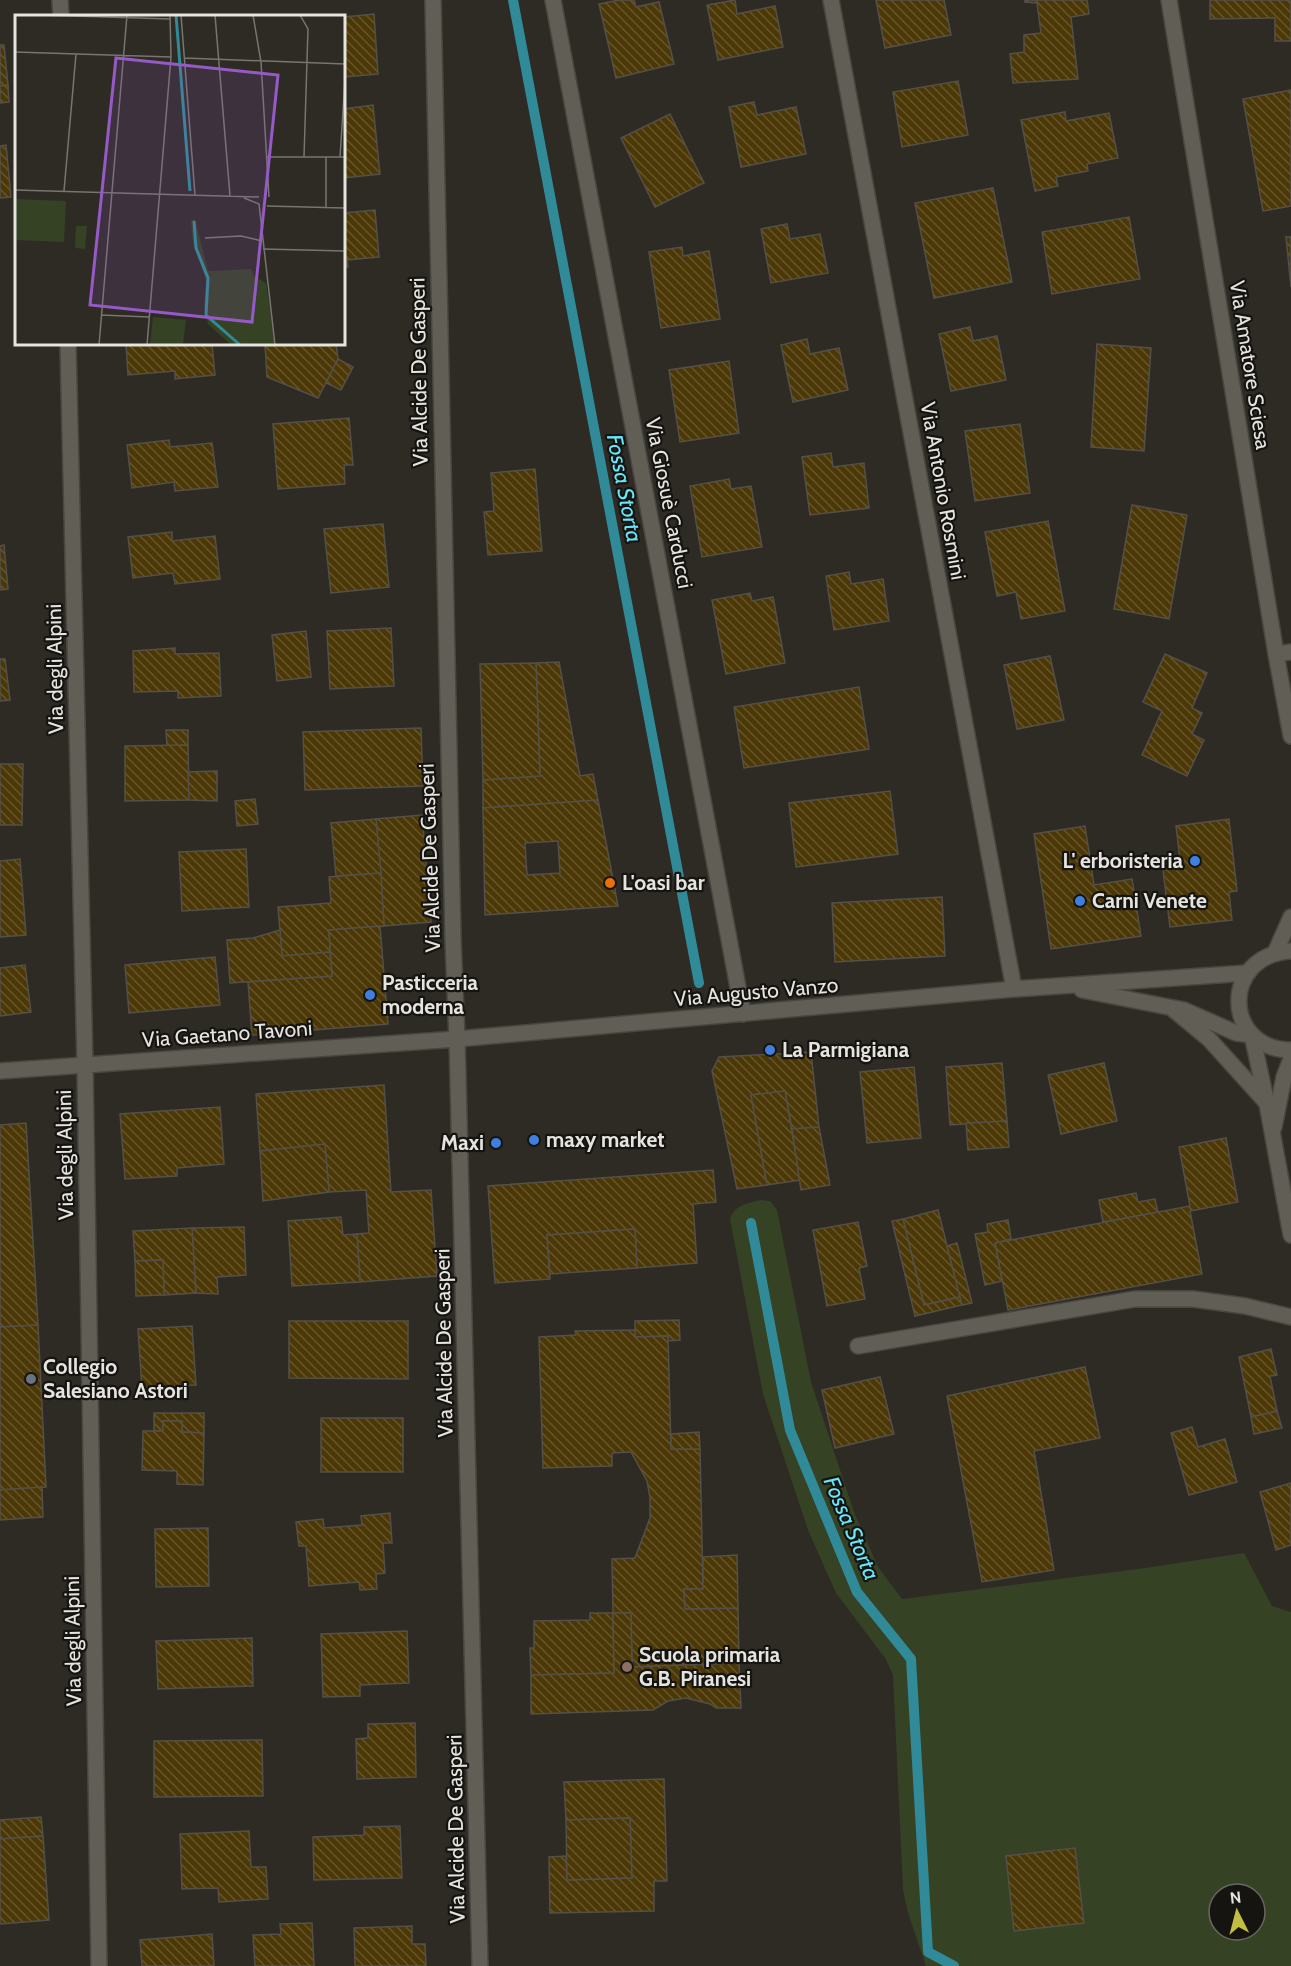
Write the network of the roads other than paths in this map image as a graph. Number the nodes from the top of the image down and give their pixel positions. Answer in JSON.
{"nodes":[{"id":1,"x":60,"y":0,"type":"edge"},
{"id":2,"x":433,"y":0,"type":"edge"},
{"id":3,"x":553,"y":0,"type":"edge"},
{"id":4,"x":831,"y":0,"type":"edge"},
{"id":5,"x":1169,"y":0,"type":"edge"},
{"id":6,"x":61,"y":15,"type":"edge"},
{"id":7,"x":68,"y":345,"type":"edge"},
{"id":8,"x":1283,"y":653,"type":"edge"},
{"id":9,"x":1291,"y":736,"type":"edge"},
{"id":10,"x":1291,"y":917,"type":"edge"},
{"id":11,"x":1291,"y":951,"type":"edge"},
{"id":12,"x":1275,"y":953,"type":"junction"},
{"id":13,"x":1247,"y":972,"type":"junction"},
{"id":14,"x":1058,"y":986,"type":"junction"},
{"id":15,"x":1014,"y":989,"type":"junction"},
{"id":16,"x":1169,"y":1006,"type":"junction"},
{"id":17,"x":743,"y":1014,"type":"junction"},
{"id":18,"x":1252,"y":1035,"type":"junction"},
{"id":19,"x":457,"y":1039,"type":"junction"},
{"id":20,"x":1291,"y":1050,"type":"edge"},
{"id":21,"x":1291,"y":1059,"type":"edge"},
{"id":22,"x":85,"y":1065,"type":"junction"},
{"id":23,"x":0,"y":1071,"type":"edge"},
{"id":24,"x":1267,"y":1104,"type":"junction"},
{"id":25,"x":1272,"y":1135,"type":"junction"},
{"id":26,"x":1291,"y":1235,"type":"edge"},
{"id":27,"x":1291,"y":1317,"type":"edge"},
{"id":28,"x":858,"y":1346,"type":"dead end"},
{"id":29,"x":99,"y":1966,"type":"edge"},
{"id":30,"x":480,"y":1966,"type":"edge"}],
"edges":[{"from":1,"to":6,"type":"street"},
{"from":2,"to":19,"type":"street","name":"Via Alcide De Gasperi"},
{"from":3,"to":17,"type":"street","name":"Via Giosuè Carducci"},
{"from":4,"to":15,"type":"street","name":"Via Antonio Rosmini"},
{"from":5,"to":8,"type":"street","name":"Via Amatore Sciesa"},
{"from":7,"to":22,"type":"street","name":"Via degli Alpini"},
{"from":8,"to":9,"type":"street","name":"Via Amatore Sciesa"},
{"from":10,"to":12,"type":"street"},
{"from":11,"to":12,"type":"street"},
{"from":12,"to":13,"type":"street"},
{"from":13,"to":14,"type":"street","name":"Via Augusto Vanzo"},
{"from":13,"to":18,"type":"street"},
{"from":14,"to":15,"type":"street","name":"Via Augusto Vanzo"},
{"from":14,"to":16,"type":"street","name":"Via Augusto Vanzo"},
{"from":15,"to":17,"type":"street","name":"Via Augusto Vanzo"},
{"from":16,"to":18,"type":"street","name":"Via Augusto Vanzo"},
{"from":16,"to":24,"type":"street"},
{"from":17,"to":19,"type":"street","name":"Via Augusto Vanzo"},
{"from":18,"to":20,"type":"street","name":"Via Augusto Vanzo"},
{"from":18,"to":24,"type":"street"},
{"from":19,"to":22,"type":"street","name":"Via Gaetano Tavoni"},
{"from":19,"to":30,"type":"street","name":"Via Alcide De Gasperi"},
{"from":21,"to":25,"type":"street"},
{"from":22,"to":23,"type":"street","name":"Via Gaetano Tavoni"},
{"from":22,"to":29,"type":"street","name":"Via degli Alpini"},
{"from":24,"to":25,"type":"street"},
{"from":25,"to":26,"type":"street"},
{"from":27,"to":28,"type":"street"}]}
